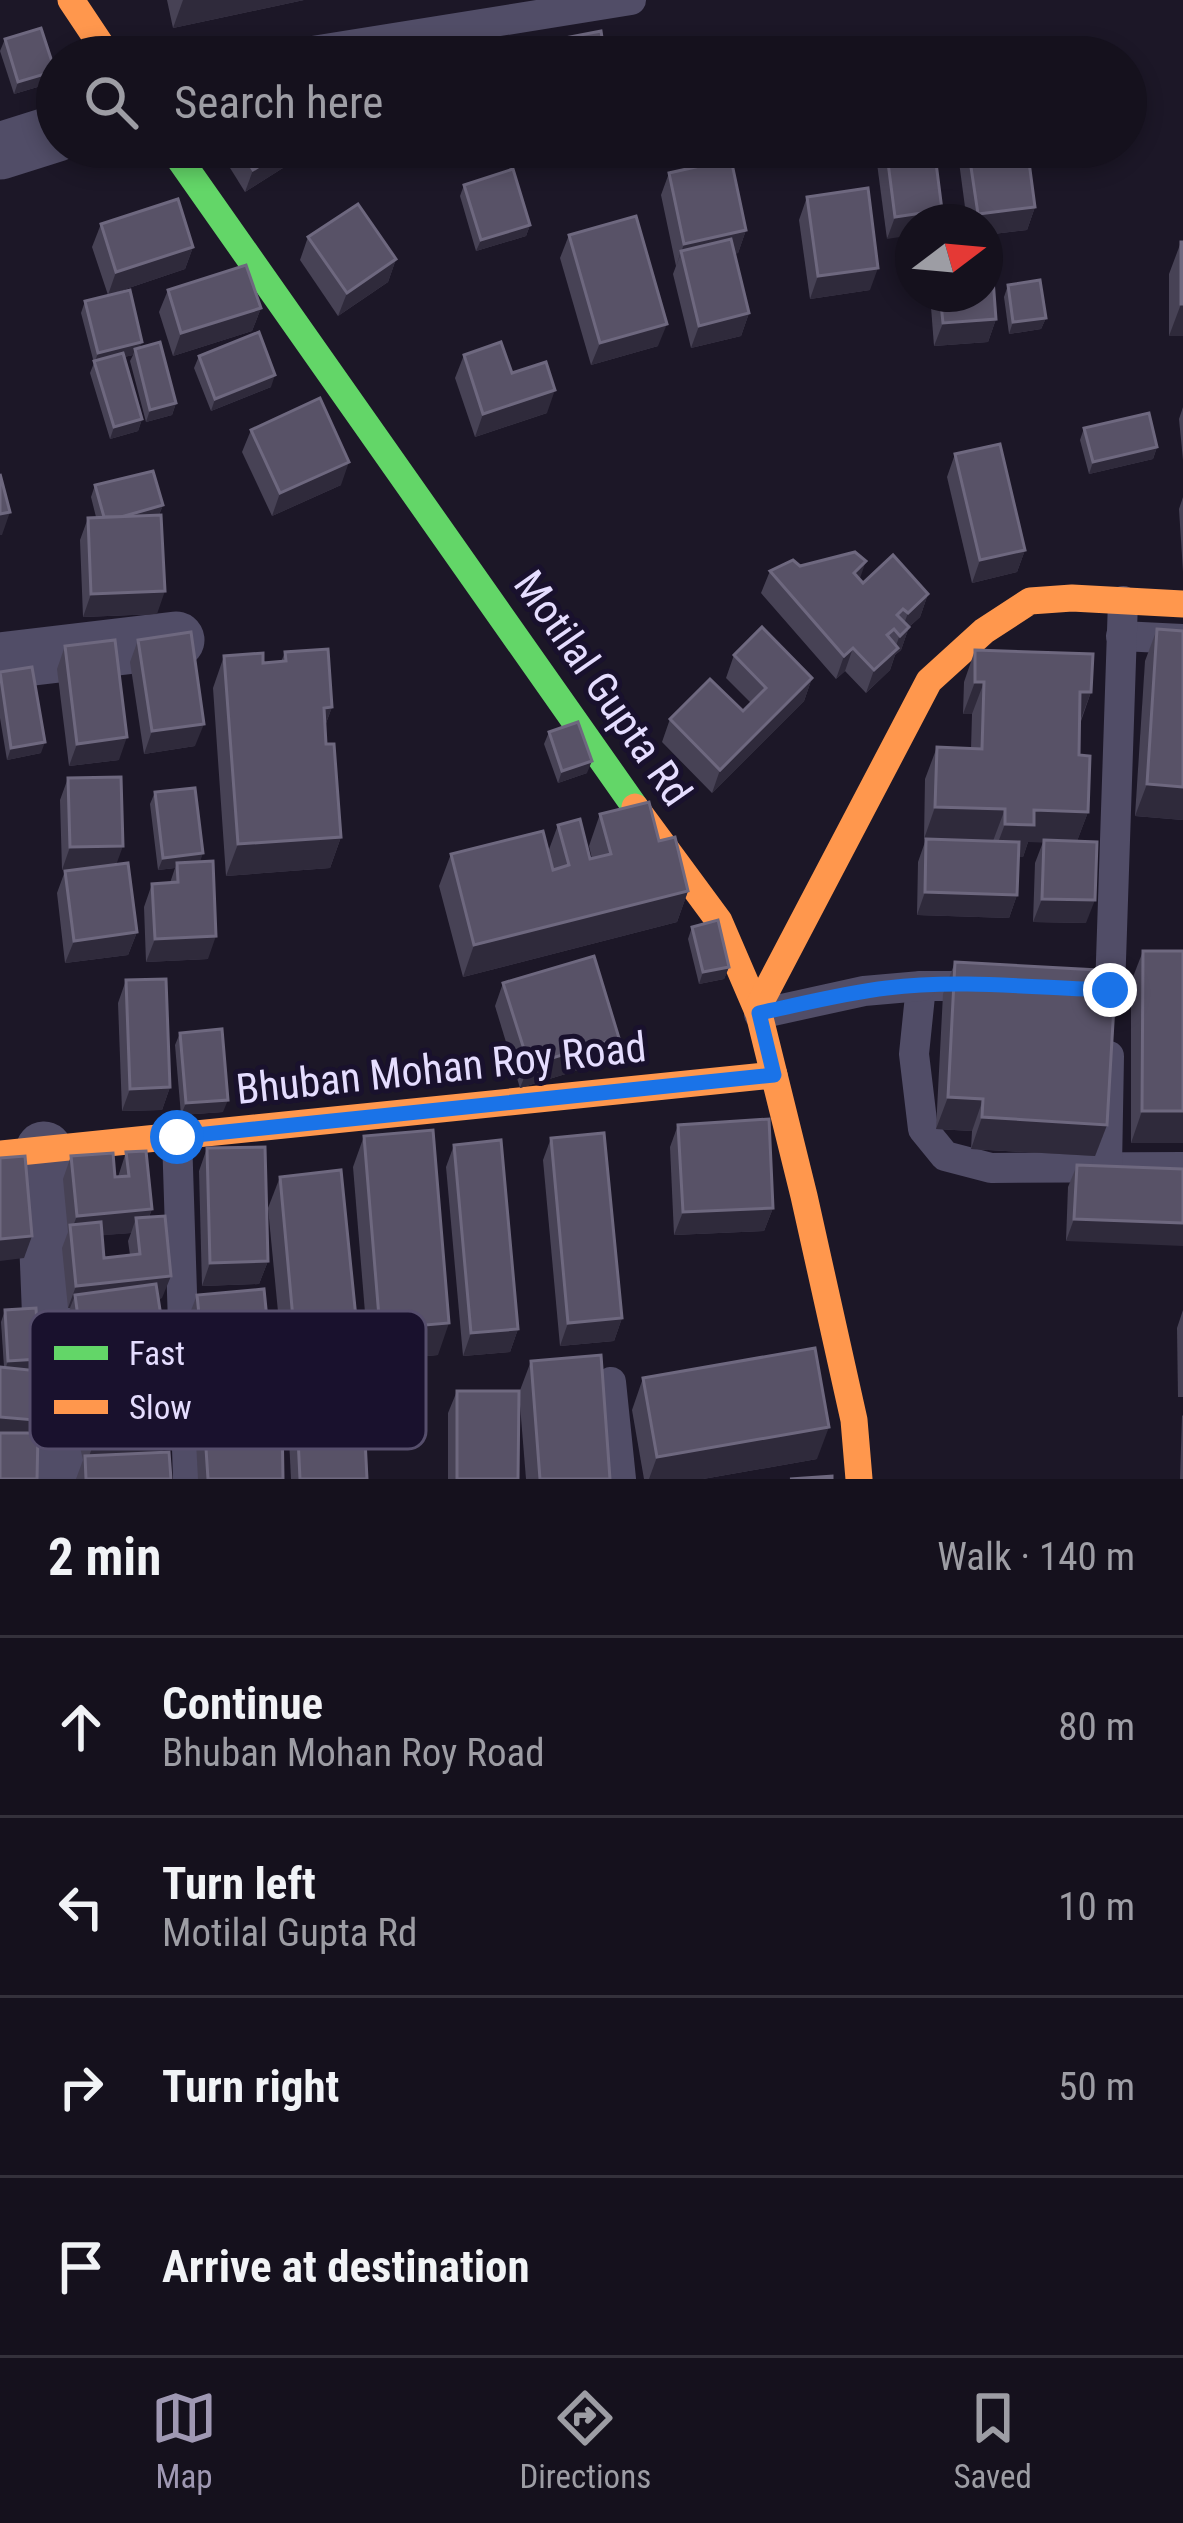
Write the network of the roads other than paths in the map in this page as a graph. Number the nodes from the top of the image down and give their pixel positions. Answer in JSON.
{"nodes":[{"id":1,"x":71,"y":0,"type":"edge"},
{"id":2,"x":631,"y":0,"type":"edge"},
{"id":3,"x":95,"y":36,"type":"edge"},
{"id":4,"x":406,"y":36,"type":"edge"},
{"id":5,"x":36,"y":140,"type":"edge"},
{"id":6,"x":0,"y":151,"type":"edge"},
{"id":7,"x":186,"y":168,"type":"edge"},
{"id":8,"x":1123,"y":601,"type":"junction"},
{"id":9,"x":1183,"y":604,"type":"edge"},
{"id":10,"x":1121,"y":636,"type":"junction"},
{"id":11,"x":1183,"y":639,"type":"edge"},
{"id":12,"x":176,"y":640,"type":"edge"},
{"id":13,"x":0,"y":661,"type":"edge"},
{"id":14,"x":921,"y":986,"type":"junction"},
{"id":15,"x":1015,"y":987,"type":"edge"},
{"id":16,"x":1063,"y":988,"type":"edge"},
{"id":17,"x":758,"y":1010,"type":"junction"},
{"id":18,"x":1110,"y":1012,"type":"junction"},
{"id":19,"x":774,"y":1075,"type":"junction"},
{"id":20,"x":177,"y":1137,"type":"junction"},
{"id":21,"x":22,"y":1152,"type":"edge"},
{"id":22,"x":1107,"y":1167,"type":"junction"},
{"id":23,"x":1183,"y":1167,"type":"edge"},
{"id":24,"x":39,"y":1311,"type":"edge"},
{"id":25,"x":183,"y":1311,"type":"edge"},
{"id":26,"x":611,"y":1382,"type":"dead end"},
{"id":27,"x":54,"y":1449,"type":"edge"},
{"id":28,"x":187,"y":1449,"type":"edge"},
{"id":29,"x":854,"y":1478,"type":"edge"},
{"id":30,"x":57,"y":1479,"type":"edge"},
{"id":31,"x":188,"y":1479,"type":"edge"},
{"id":32,"x":621,"y":1479,"type":"edge"}],
"edges":[{"from":1,"to":3,"type":"street"},
{"from":2,"to":4,"type":"lane"},
{"from":5,"to":6,"type":"street"},
{"from":7,"to":17,"type":"street","name":"Motilal Gupta Rd"},
{"from":8,"to":9,"type":"street"},
{"from":8,"to":10,"type":"lane"},
{"from":8,"to":17,"type":"street"},
{"from":10,"to":11,"type":"lane"},
{"from":10,"to":18,"type":"lane"},
{"from":12,"to":13,"type":"street"},
{"from":14,"to":15,"type":"lane"},
{"from":14,"to":17,"type":"lane"},
{"from":14,"to":22,"type":"lane"},
{"from":16,"to":18,"type":"lane"},
{"from":17,"to":19,"type":"street","name":"Motilal Gupta Rd"},
{"from":18,"to":22,"type":"lane"},
{"from":19,"to":20,"type":"street","name":"Bhuban Mohan Roy Road"},
{"from":19,"to":29,"type":"street","name":"Motilal Gupta Rd"},
{"from":20,"to":21,"type":"street","name":"Bhuban Mohan Roy Road"},
{"from":20,"to":25,"type":"lane"},
{"from":21,"to":24,"type":"street"},
{"from":22,"to":23,"type":"lane"},
{"from":26,"to":32,"type":"lane"},
{"from":27,"to":30,"type":"street"},
{"from":28,"to":31,"type":"lane"}]}
